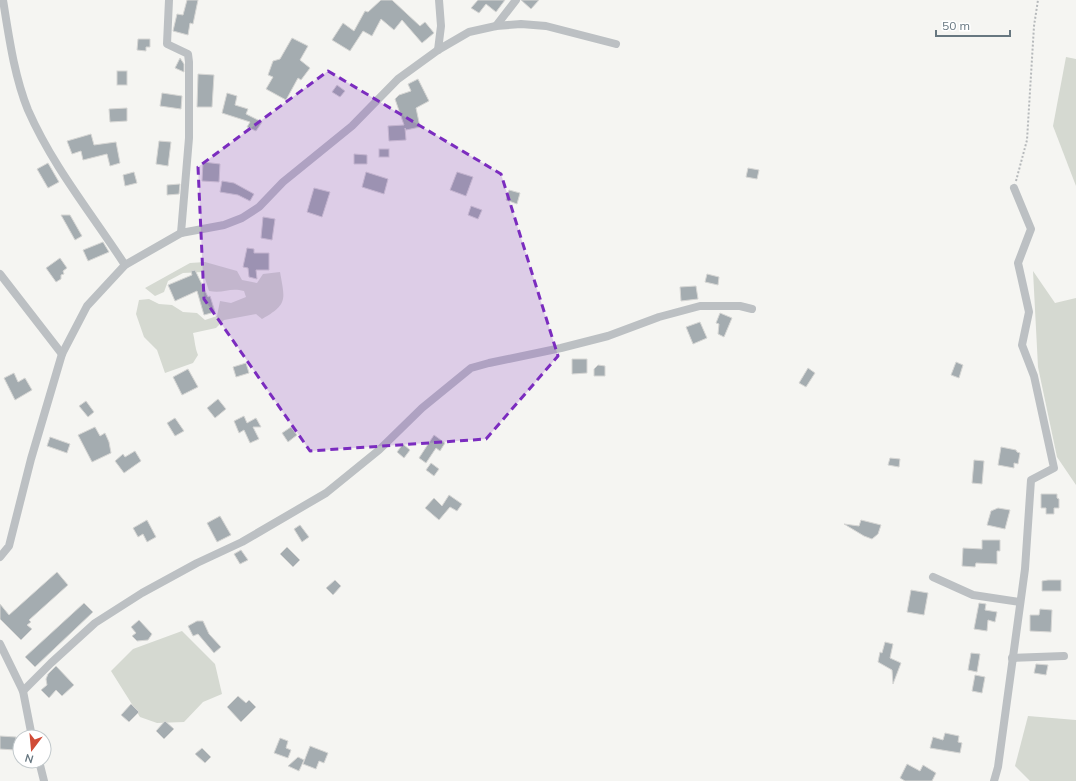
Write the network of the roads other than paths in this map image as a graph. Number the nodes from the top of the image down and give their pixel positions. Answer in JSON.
{"nodes":[{"id":1,"x":3,"y":0,"type":"edge"},
{"id":2,"x":169,"y":0,"type":"edge"},
{"id":3,"x":439,"y":0,"type":"edge"},
{"id":4,"x":516,"y":0,"type":"edge"},
{"id":5,"x":496,"y":26,"type":"junction"},
{"id":6,"x":616,"y":44,"type":"dead end"},
{"id":7,"x":438,"y":50,"type":"junction"},
{"id":8,"x":1014,"y":188,"type":"road end"},
{"id":9,"x":181,"y":233,"type":"junction"},
{"id":10,"x":125,"y":266,"type":"junction"},
{"id":11,"x":0,"y":274,"type":"edge"},
{"id":12,"x":752,"y":309,"type":"dead end"},
{"id":13,"x":62,"y":354,"type":"junction"},
{"id":14,"x":0,"y":557,"type":"edge"},
{"id":15,"x":933,"y":577,"type":"dead end"},
{"id":16,"x":1020,"y":602,"type":"junction"},
{"id":17,"x":0,"y":644,"type":"edge"},
{"id":18,"x":1064,"y":656,"type":"dead end"},
{"id":19,"x":1012,"y":658,"type":"junction"},
{"id":20,"x":23,"y":691,"type":"junction"},
{"id":21,"x":30,"y":729,"type":"edge"},
{"id":22,"x":41,"y":769,"type":"edge"},
{"id":23,"x":44,"y":781,"type":"edge"},
{"id":24,"x":994,"y":781,"type":"edge"}],
"edges":[{"from":1,"to":10,"type":"street"},
{"from":2,"to":9,"type":"street"},
{"from":3,"to":7,"type":"street"},
{"from":4,"to":5,"type":"street"},
{"from":5,"to":6,"type":"street"},
{"from":5,"to":7,"type":"street"},
{"from":7,"to":9,"type":"street"},
{"from":8,"to":16,"type":"street"},
{"from":9,"to":10,"type":"street"},
{"from":10,"to":13,"type":"street"},
{"from":11,"to":13,"type":"street"},
{"from":12,"to":20,"type":"street"},
{"from":13,"to":14,"type":"street"},
{"from":15,"to":16,"type":"street"},
{"from":16,"to":19,"type":"street"},
{"from":17,"to":20,"type":"street"},
{"from":18,"to":19,"type":"street"},
{"from":19,"to":24,"type":"street"},
{"from":20,"to":21,"type":"street"},
{"from":22,"to":23,"type":"street"}]}
